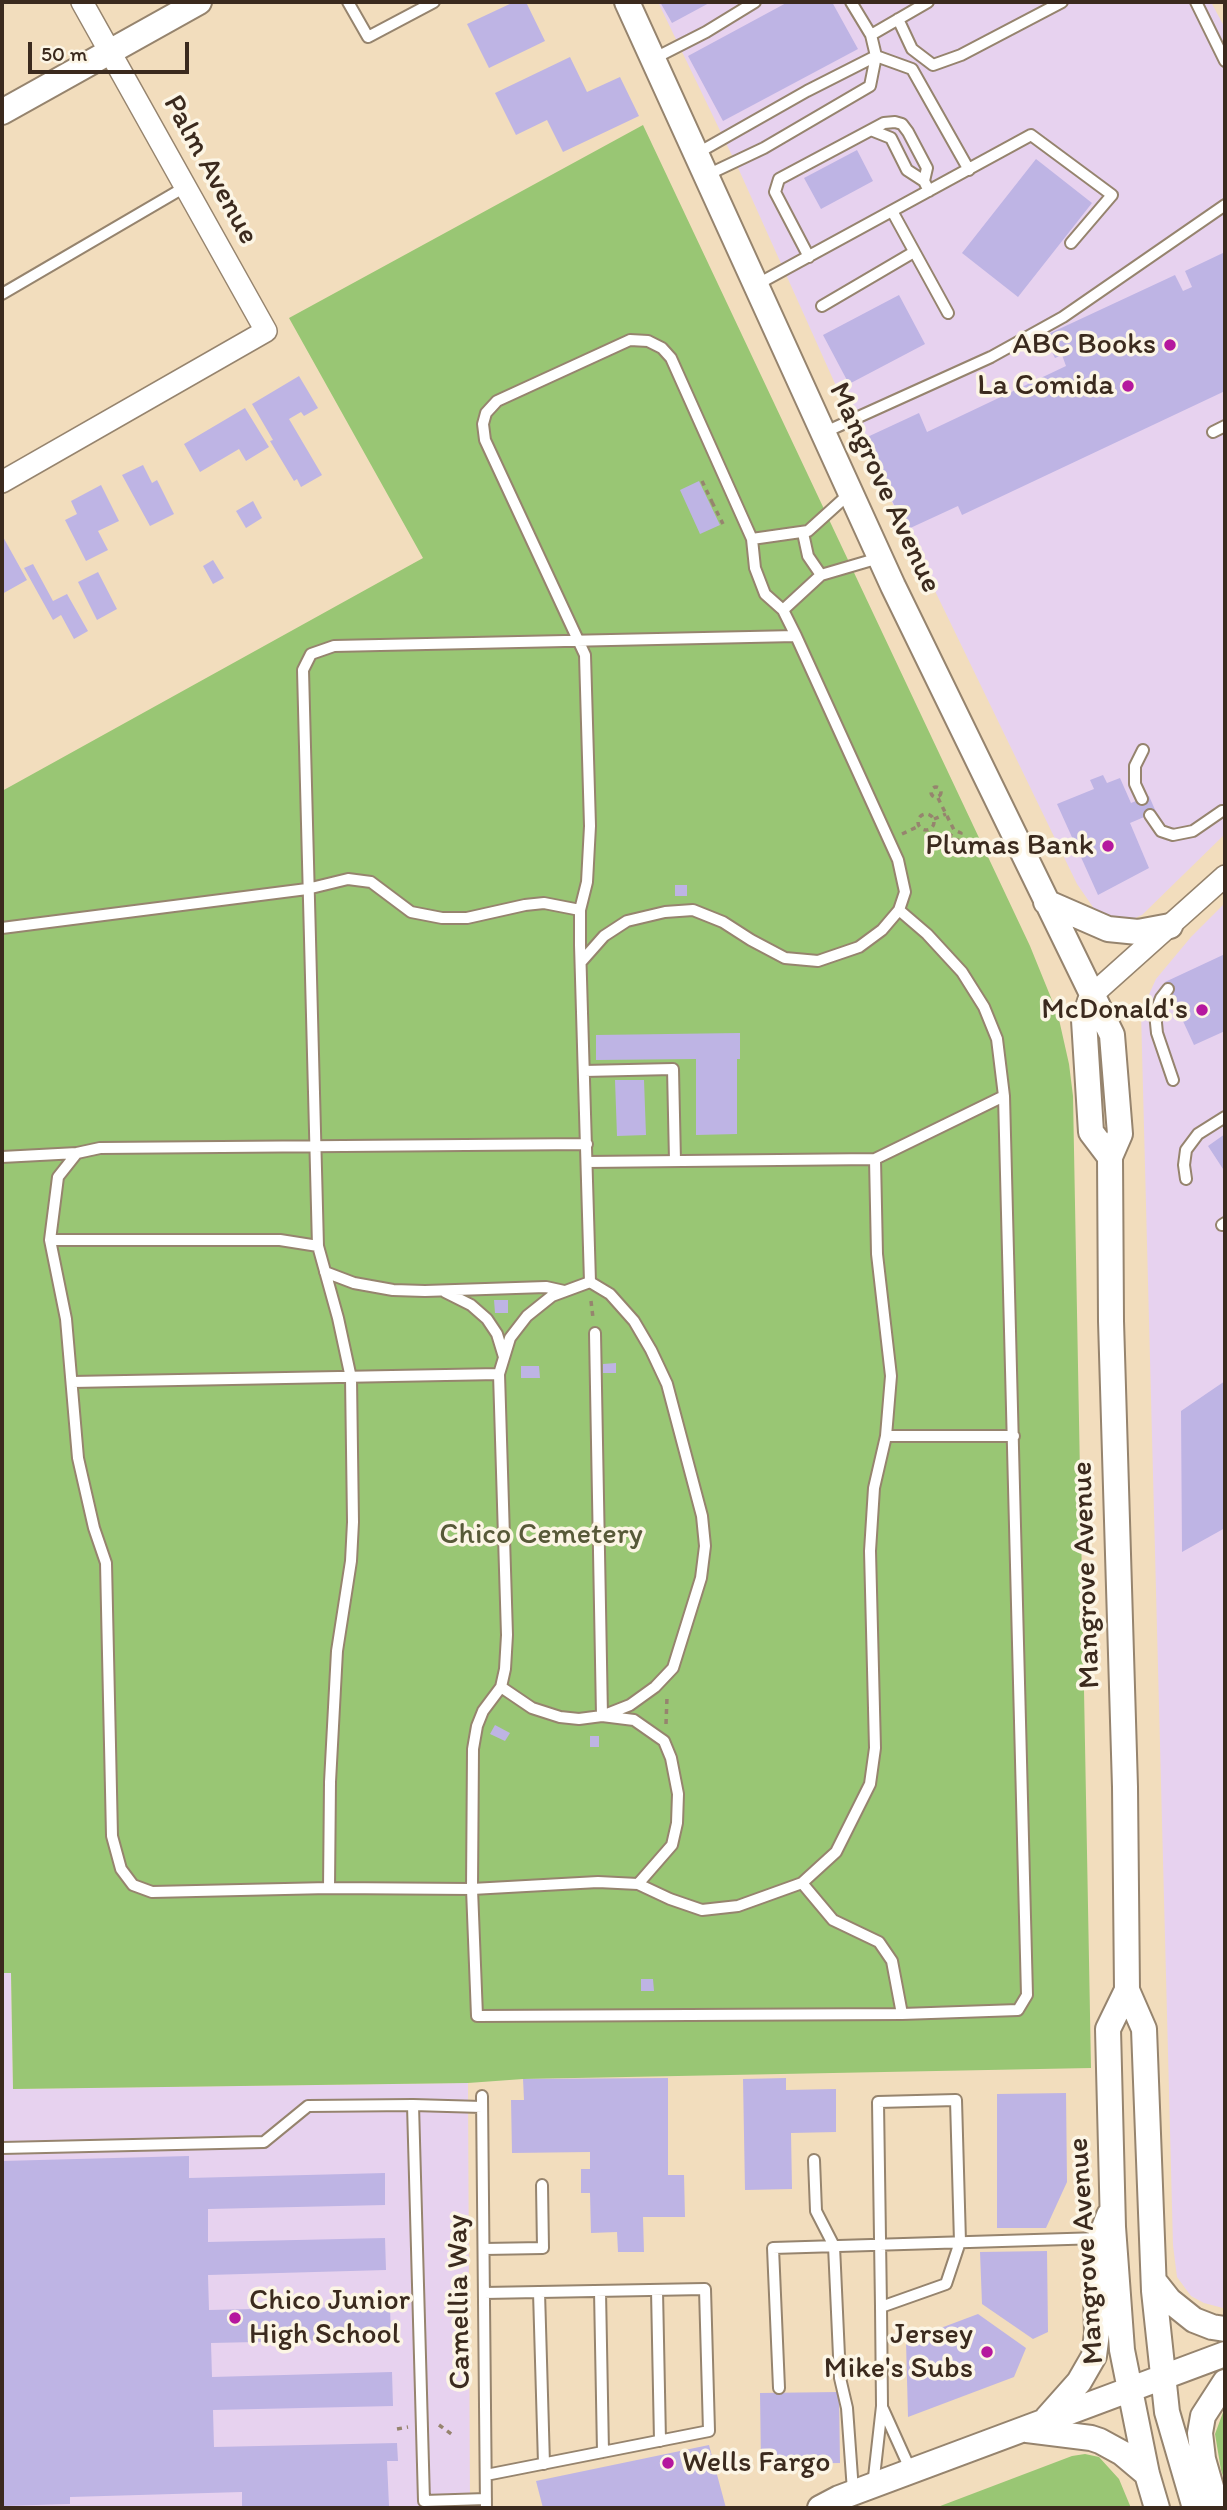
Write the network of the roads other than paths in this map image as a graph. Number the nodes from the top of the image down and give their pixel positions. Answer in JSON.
{"nodes":[{"id":1,"x":82,"y":2,"type":"edge"},
{"id":2,"x":199,"y":2,"type":"edge"},
{"id":3,"x":348,"y":2,"type":"edge"},
{"id":4,"x":434,"y":2,"type":"edge"},
{"id":5,"x":627,"y":2,"type":"edge"},
{"id":6,"x":755,"y":2,"type":"edge"},
{"id":7,"x":851,"y":2,"type":"edge"},
{"id":8,"x":928,"y":2,"type":"edge"},
{"id":9,"x":1062,"y":2,"type":"edge"},
{"id":10,"x":1196,"y":2,"type":"edge"},
{"id":11,"x":898,"y":19,"type":"junction"},
{"id":12,"x":871,"y":35,"type":"junction"},
{"id":13,"x":110,"y":52,"type":"junction"},
{"id":14,"x":876,"y":56,"type":"junction"},
{"id":15,"x":653,"y":59,"type":"junction"},
{"id":16,"x":1225,"y":61,"type":"edge"},
{"id":17,"x":2,"y":113,"type":"edge"},
{"id":18,"x":872,"y":130,"type":"junction"},
{"id":19,"x":701,"y":164,"type":"junction"},
{"id":20,"x":969,"y":170,"type":"junction"},
{"id":21,"x":926,"y":186,"type":"junction"},
{"id":22,"x":185,"y":187,"type":"junction"},
{"id":23,"x":1225,"y":205,"type":"edge"},
{"id":24,"x":892,"y":211,"type":"junction"},
{"id":25,"x":1072,"y":243,"type":"dead end"},
{"id":26,"x":914,"y":252,"type":"junction"},
{"id":27,"x":809,"y":257,"type":"junction"},
{"id":28,"x":756,"y":285,"type":"junction"},
{"id":29,"x":2,"y":294,"type":"edge"},
{"id":30,"x":822,"y":306,"type":"dead end"},
{"id":31,"x":948,"y":313,"type":"dead end"},
{"id":32,"x":1225,"y":426,"type":"edge"},
{"id":33,"x":1213,"y":432,"type":"dead end"},
{"id":34,"x":824,"y":433,"type":"junction"},
{"id":35,"x":2,"y":482,"type":"edge"},
{"id":36,"x":850,"y":493,"type":"junction"},
{"id":37,"x":803,"y":533,"type":"junction"},
{"id":38,"x":752,"y":539,"type":"junction"},
{"id":39,"x":880,"y":558,"type":"junction"},
{"id":40,"x":821,"y":575,"type":"junction"},
{"id":41,"x":783,"y":610,"type":"junction"},
{"id":42,"x":796,"y":636,"type":"junction"},
{"id":43,"x":579,"y":642,"type":"junction"},
{"id":44,"x":1143,"y":750,"type":"dead end"},
{"id":45,"x":1142,"y":799,"type":"dead end"},
{"id":46,"x":1222,"y":811,"type":"dead end"},
{"id":47,"x":1150,"y":815,"type":"dead end"},
{"id":48,"x":1225,"y":876,"type":"edge"},
{"id":49,"x":307,"y":889,"type":"junction"},
{"id":50,"x":1046,"y":902,"type":"junction"},
{"id":51,"x":580,"y":910,"type":"junction"},
{"id":52,"x":899,"y":911,"type":"junction"},
{"id":53,"x":1170,"y":926,"type":"junction"},
{"id":54,"x":2,"y":928,"type":"edge"},
{"id":55,"x":581,"y":962,"type":"junction"},
{"id":56,"x":1168,"y":989,"type":"dead end"},
{"id":57,"x":1092,"y":995,"type":"junction"},
{"id":58,"x":584,"y":1071,"type":"junction"},
{"id":59,"x":1173,"y":1080,"type":"dead end"},
{"id":60,"x":1004,"y":1096,"type":"junction"},
{"id":61,"x":1225,"y":1117,"type":"edge"},
{"id":62,"x":587,"y":1144,"type":"junction"},
{"id":63,"x":316,"y":1146,"type":"junction"},
{"id":64,"x":77,"y":1153,"type":"junction"},
{"id":65,"x":2,"y":1157,"type":"edge"},
{"id":66,"x":875,"y":1159,"type":"junction"},
{"id":67,"x":675,"y":1161,"type":"junction"},
{"id":68,"x":587,"y":1162,"type":"junction"},
{"id":69,"x":1186,"y":1180,"type":"dead end"},
{"id":70,"x":50,"y":1240,"type":"junction"},
{"id":71,"x":318,"y":1245,"type":"junction"},
{"id":72,"x":325,"y":1272,"type":"junction"},
{"id":73,"x":590,"y":1282,"type":"junction"},
{"id":74,"x":443,"y":1291,"type":"junction"},
{"id":75,"x":566,"y":1291,"type":"junction"},
{"id":76,"x":594,"y":1334,"type":"road end"},
{"id":77,"x":504,"y":1357,"type":"junction"},
{"id":78,"x":499,"y":1374,"type":"junction"},
{"id":79,"x":351,"y":1378,"type":"junction"},
{"id":80,"x":72,"y":1382,"type":"junction"},
{"id":81,"x":886,"y":1436,"type":"junction"},
{"id":82,"x":1014,"y":1436,"type":"junction"},
{"id":83,"x":501,"y":1687,"type":"junction"},
{"id":84,"x":602,"y":1716,"type":"junction"},
{"id":85,"x":802,"y":1882,"type":"junction"},
{"id":86,"x":638,"y":1884,"type":"junction"},
{"id":87,"x":329,"y":1888,"type":"junction"},
{"id":88,"x":472,"y":1889,"type":"junction"},
{"id":89,"x":1127,"y":1990,"type":"junction"},
{"id":90,"x":902,"y":2014,"type":"junction"},
{"id":91,"x":413,"y":2105,"type":"junction"},
{"id":92,"x":2,"y":2148,"type":"edge"},
{"id":93,"x":814,"y":2161,"type":"dead end"},
{"id":94,"x":542,"y":2185,"type":"dead end"},
{"id":95,"x":1112,"y":2208,"type":"junction"},
{"id":96,"x":1100,"y":2238,"type":"junction"},
{"id":97,"x":960,"y":2242,"type":"junction"},
{"id":98,"x":880,"y":2244,"type":"junction"},
{"id":99,"x":834,"y":2246,"type":"junction"},
{"id":100,"x":484,"y":2249,"type":"junction"},
{"id":101,"x":1154,"y":2281,"type":"junction"},
{"id":102,"x":657,"y":2290,"type":"junction"},
{"id":103,"x":600,"y":2291,"type":"junction"},
{"id":104,"x":539,"y":2292,"type":"junction"},
{"id":105,"x":484,"y":2293,"type":"junction"},
{"id":106,"x":881,"y":2307,"type":"junction"},
{"id":107,"x":1225,"y":2329,"type":"edge"},
{"id":108,"x":1225,"y":2354,"type":"edge"},
{"id":109,"x":1163,"y":2377,"type":"junction"},
{"id":110,"x":1225,"y":2382,"type":"edge"},
{"id":111,"x":779,"y":2388,"type":"dead end"},
{"id":112,"x":1129,"y":2389,"type":"junction"},
{"id":113,"x":882,"y":2406,"type":"junction"},
{"id":114,"x":1034,"y":2425,"type":"junction"},
{"id":115,"x":660,"y":2441,"type":"junction"},
{"id":116,"x":603,"y":2452,"type":"junction"},
{"id":117,"x":544,"y":2464,"type":"junction"},
{"id":118,"x":911,"y":2471,"type":"junction"},
{"id":119,"x":1147,"y":2474,"type":"junction"},
{"id":120,"x":486,"y":2475,"type":"junction"},
{"id":121,"x":863,"y":2489,"type":"junction"},
{"id":122,"x":486,"y":2504,"type":"edge"},
{"id":123,"x":1208,"y":2506,"type":"edge"},
{"id":124,"x":820,"y":2508,"type":"edge"},
{"id":125,"x":1157,"y":2508,"type":"edge"}],
"edges":[{"from":1,"to":13,"type":"street","name":"Palm Avenue"},
{"from":2,"to":13,"type":"street"},
{"from":3,"to":4,"type":"lane"},
{"from":5,"to":15,"type":"street","name":"Mangrove Avenue"},
{"from":6,"to":15,"type":"lane"},
{"from":7,"to":12,"type":"lane"},
{"from":8,"to":11,"type":"lane"},
{"from":9,"to":11,"type":"lane"},
{"from":10,"to":16,"type":"lane"},
{"from":11,"to":12,"type":"lane"},
{"from":12,"to":14,"type":"lane"},
{"from":13,"to":17,"type":"street"},
{"from":13,"to":22,"type":"street","name":"Palm Avenue"},
{"from":14,"to":19,"type":"lane"},
{"from":14,"to":19,"type":"lane"},
{"from":14,"to":20,"type":"lane"},
{"from":15,"to":19,"type":"street","name":"Mangrove Avenue"},
{"from":18,"to":21,"type":"lane"},
{"from":18,"to":21,"type":"lane"},
{"from":18,"to":27,"type":"lane"},
{"from":19,"to":28,"type":"street","name":"Mangrove Avenue"},
{"from":20,"to":21,"type":"lane"},
{"from":20,"to":25,"type":"lane"},
{"from":21,"to":24,"type":"lane"},
{"from":22,"to":29,"type":"lane"},
{"from":22,"to":35,"type":"street","name":"Palm Avenue"},
{"from":23,"to":34,"type":"lane"},
{"from":24,"to":26,"type":"lane"},
{"from":24,"to":27,"type":"lane"},
{"from":26,"to":30,"type":"lane"},
{"from":26,"to":31,"type":"lane"},
{"from":27,"to":28,"type":"lane"},
{"from":28,"to":34,"type":"street","name":"Mangrove Avenue"},
{"from":32,"to":33,"type":"lane"},
{"from":34,"to":36,"type":"street","name":"Mangrove Avenue"},
{"from":36,"to":37,"type":"lane"},
{"from":36,"to":39,"type":"street","name":"Mangrove Avenue"},
{"from":37,"to":38,"type":"lane"},
{"from":37,"to":40,"type":"lane"},
{"from":38,"to":41,"type":"lane"},
{"from":38,"to":43,"type":"lane"},
{"from":39,"to":40,"type":"lane"},
{"from":39,"to":50,"type":"street","name":"Mangrove Avenue"},
{"from":40,"to":41,"type":"lane"},
{"from":41,"to":42,"type":"lane"},
{"from":42,"to":43,"type":"lane"},
{"from":42,"to":52,"type":"lane"},
{"from":43,"to":49,"type":"lane"},
{"from":43,"to":51,"type":"lane"},
{"from":44,"to":45,"type":"lane"},
{"from":46,"to":47,"type":"lane"},
{"from":48,"to":53,"type":"street"},
{"from":49,"to":51,"type":"lane"},
{"from":49,"to":54,"type":"lane"},
{"from":49,"to":63,"type":"lane"},
{"from":50,"to":53,"type":"street"},
{"from":50,"to":57,"type":"street","name":"Mangrove Avenue"},
{"from":51,"to":55,"type":"lane"},
{"from":52,"to":55,"type":"lane"},
{"from":52,"to":60,"type":"lane"},
{"from":53,"to":57,"type":"street"},
{"from":55,"to":58,"type":"lane"},
{"from":56,"to":59,"type":"lane"},
{"from":57,"to":89,"type":"street","name":"Mangrove Avenue"},
{"from":58,"to":62,"type":"lane"},
{"from":58,"to":67,"type":"lane"},
{"from":60,"to":66,"type":"lane"},
{"from":60,"to":82,"type":"lane"},
{"from":61,"to":69,"type":"lane"},
{"from":62,"to":63,"type":"lane"},
{"from":62,"to":68,"type":"lane"},
{"from":63,"to":64,"type":"lane"},
{"from":63,"to":71,"type":"lane"},
{"from":64,"to":65,"type":"lane"},
{"from":64,"to":70,"type":"lane"},
{"from":66,"to":67,"type":"lane"},
{"from":66,"to":81,"type":"lane"},
{"from":67,"to":68,"type":"lane"},
{"from":68,"to":73,"type":"lane"},
{"from":70,"to":71,"type":"lane"},
{"from":70,"to":80,"type":"lane"},
{"from":71,"to":72,"type":"lane"},
{"from":72,"to":74,"type":"lane"},
{"from":72,"to":79,"type":"lane"},
{"from":73,"to":75,"type":"lane"},
{"from":73,"to":84,"type":"lane"},
{"from":74,"to":75,"type":"lane"},
{"from":74,"to":77,"type":"lane"},
{"from":75,"to":77,"type":"lane"},
{"from":76,"to":84,"type":"lane"},
{"from":77,"to":78,"type":"lane"},
{"from":78,"to":79,"type":"lane"},
{"from":78,"to":83,"type":"lane"},
{"from":79,"to":80,"type":"lane"},
{"from":79,"to":87,"type":"lane"},
{"from":80,"to":87,"type":"lane"},
{"from":81,"to":82,"type":"lane"},
{"from":81,"to":85,"type":"lane"},
{"from":82,"to":90,"type":"lane"},
{"from":83,"to":84,"type":"lane"},
{"from":83,"to":88,"type":"lane"},
{"from":84,"to":86,"type":"lane"},
{"from":85,"to":86,"type":"lane"},
{"from":85,"to":90,"type":"lane"},
{"from":86,"to":88,"type":"lane"},
{"from":87,"to":88,"type":"lane"},
{"from":88,"to":90,"type":"lane"},
{"from":89,"to":95,"type":"street","name":"Mangrove Avenue"},
{"from":89,"to":101,"type":"street","name":"Mangrove Avenue"},
{"from":91,"to":92,"type":"lane"},
{"from":91,"to":100,"type":"lane","name":"Camellia Way"},
{"from":91,"to":122,"type":"lane"},
{"from":93,"to":99,"type":"lane"},
{"from":94,"to":100,"type":"lane"},
{"from":95,"to":96,"type":"street"},
{"from":95,"to":112,"type":"street","name":"Mangrove Avenue"},
{"from":96,"to":97,"type":"lane"},
{"from":96,"to":114,"type":"street"},
{"from":97,"to":98,"type":"lane"},
{"from":97,"to":98,"type":"lane"},
{"from":97,"to":106,"type":"lane"},
{"from":98,"to":99,"type":"lane"},
{"from":98,"to":106,"type":"lane"},
{"from":99,"to":111,"type":"lane"},
{"from":99,"to":121,"type":"lane"},
{"from":100,"to":105,"type":"lane","name":"Camellia Way"},
{"from":101,"to":107,"type":"street"},
{"from":101,"to":109,"type":"street","name":"Mangrove Avenue"},
{"from":102,"to":103,"type":"lane"},
{"from":102,"to":115,"type":"lane"},
{"from":102,"to":115,"type":"lane"},
{"from":103,"to":104,"type":"lane"},
{"from":103,"to":116,"type":"lane"},
{"from":104,"to":105,"type":"lane"},
{"from":104,"to":117,"type":"lane"},
{"from":105,"to":120,"type":"lane","name":"Camellia Way"},
{"from":106,"to":113,"type":"lane"},
{"from":108,"to":109,"type":"street"},
{"from":109,"to":112,"type":"street"},
{"from":109,"to":123,"type":"street","name":"Mangrove Avenue"},
{"from":110,"to":123,"type":"street"},
{"from":112,"to":114,"type":"street"},
{"from":112,"to":119,"type":"street","name":"Mangrove Avenue"},
{"from":113,"to":118,"type":"lane"},
{"from":113,"to":121,"type":"lane"},
{"from":114,"to":118,"type":"street"},
{"from":114,"to":119,"type":"street"},
{"from":115,"to":116,"type":"lane"},
{"from":116,"to":117,"type":"lane"},
{"from":117,"to":120,"type":"lane"},
{"from":118,"to":121,"type":"street"},
{"from":119,"to":125,"type":"street","name":"Mangrove Avenue"},
{"from":120,"to":122,"type":"lane","name":"Camellia Way"},
{"from":121,"to":124,"type":"street"}]}
